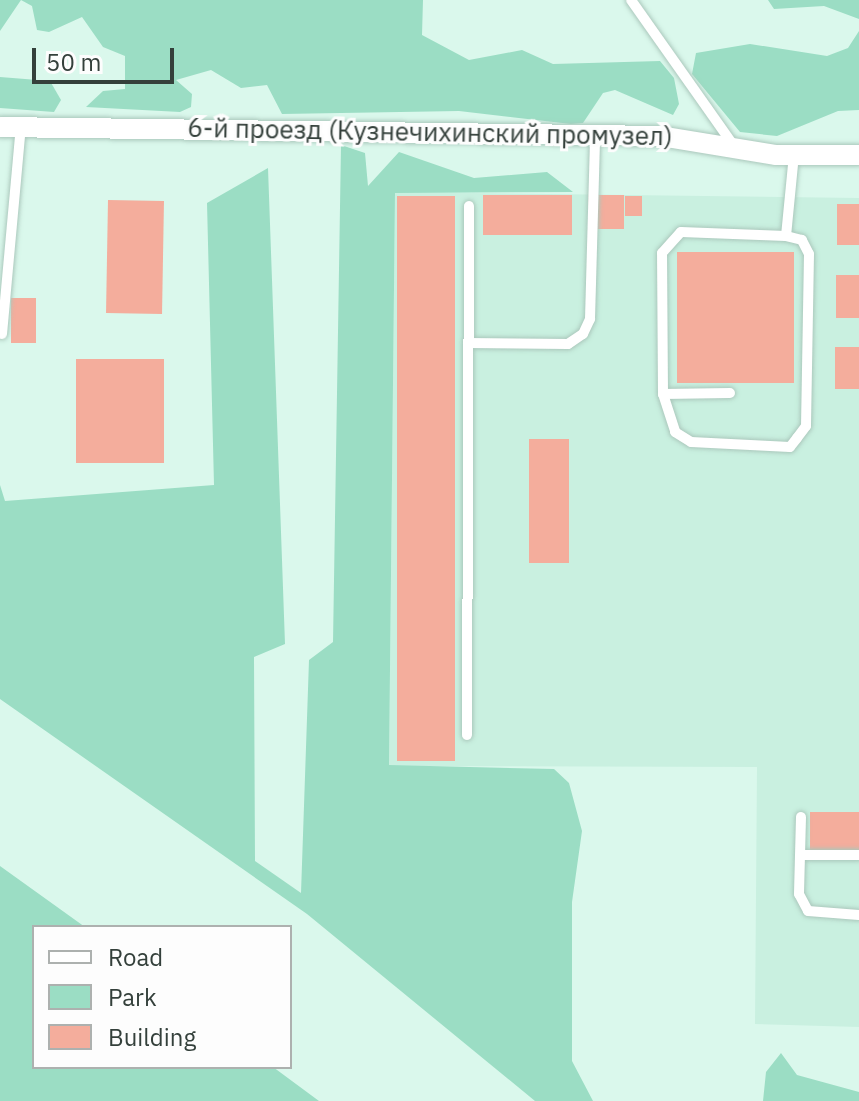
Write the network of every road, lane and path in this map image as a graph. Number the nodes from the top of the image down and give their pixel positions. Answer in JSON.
{"nodes":[{"id":1,"x":631,"y":0,"type":"edge"},
{"id":2,"x":10,"y":127,"type":"edge"},
{"id":3,"x":595,"y":140,"type":"junction"},
{"id":4,"x":732,"y":143,"type":"junction"},
{"id":5,"x":794,"y":155,"type":"junction"},
{"id":6,"x":859,"y":155,"type":"edge"},
{"id":7,"x":469,"y":206,"type":"dead end"},
{"id":8,"x":786,"y":236,"type":"junction"},
{"id":9,"x":2,"y":334,"type":"dead end"},
{"id":10,"x":468,"y":343,"type":"junction"},
{"id":11,"x":730,"y":393,"type":"dead end"},
{"id":12,"x":663,"y":394,"type":"junction"},
{"id":13,"x":467,"y":735,"type":"dead end"},
{"id":14,"x":801,"y":817,"type":"dead end"},
{"id":15,"x":801,"y":855,"type":"junction"},
{"id":16,"x":859,"y":855,"type":"edge"},
{"id":17,"x":859,"y":915,"type":"edge"}],
"edges":[{"from":1,"to":4,"type":"lane"},
{"from":2,"to":3,"type":"street","name":"6-й проезд (Кузнечихинский промузел)"},
{"from":2,"to":9,"type":"lane"},
{"from":3,"to":4,"type":"street","name":"6-й проезд (Кузнечихинский промузел)"},
{"from":3,"to":10,"type":"lane"},
{"from":4,"to":5,"type":"street","name":"6-й проезд (Кузнечихинский промузел)"},
{"from":5,"to":6,"type":"street","name":"6-й проезд (Кузнечихинский промузел)"},
{"from":5,"to":8,"type":"lane"},
{"from":7,"to":10,"type":"lane"},
{"from":8,"to":12,"type":"lane"},
{"from":8,"to":12,"type":"lane"},
{"from":10,"to":13,"type":"lane"},
{"from":11,"to":12,"type":"lane"},
{"from":14,"to":15,"type":"lane"},
{"from":15,"to":16,"type":"lane"},
{"from":15,"to":17,"type":"lane"}]}
